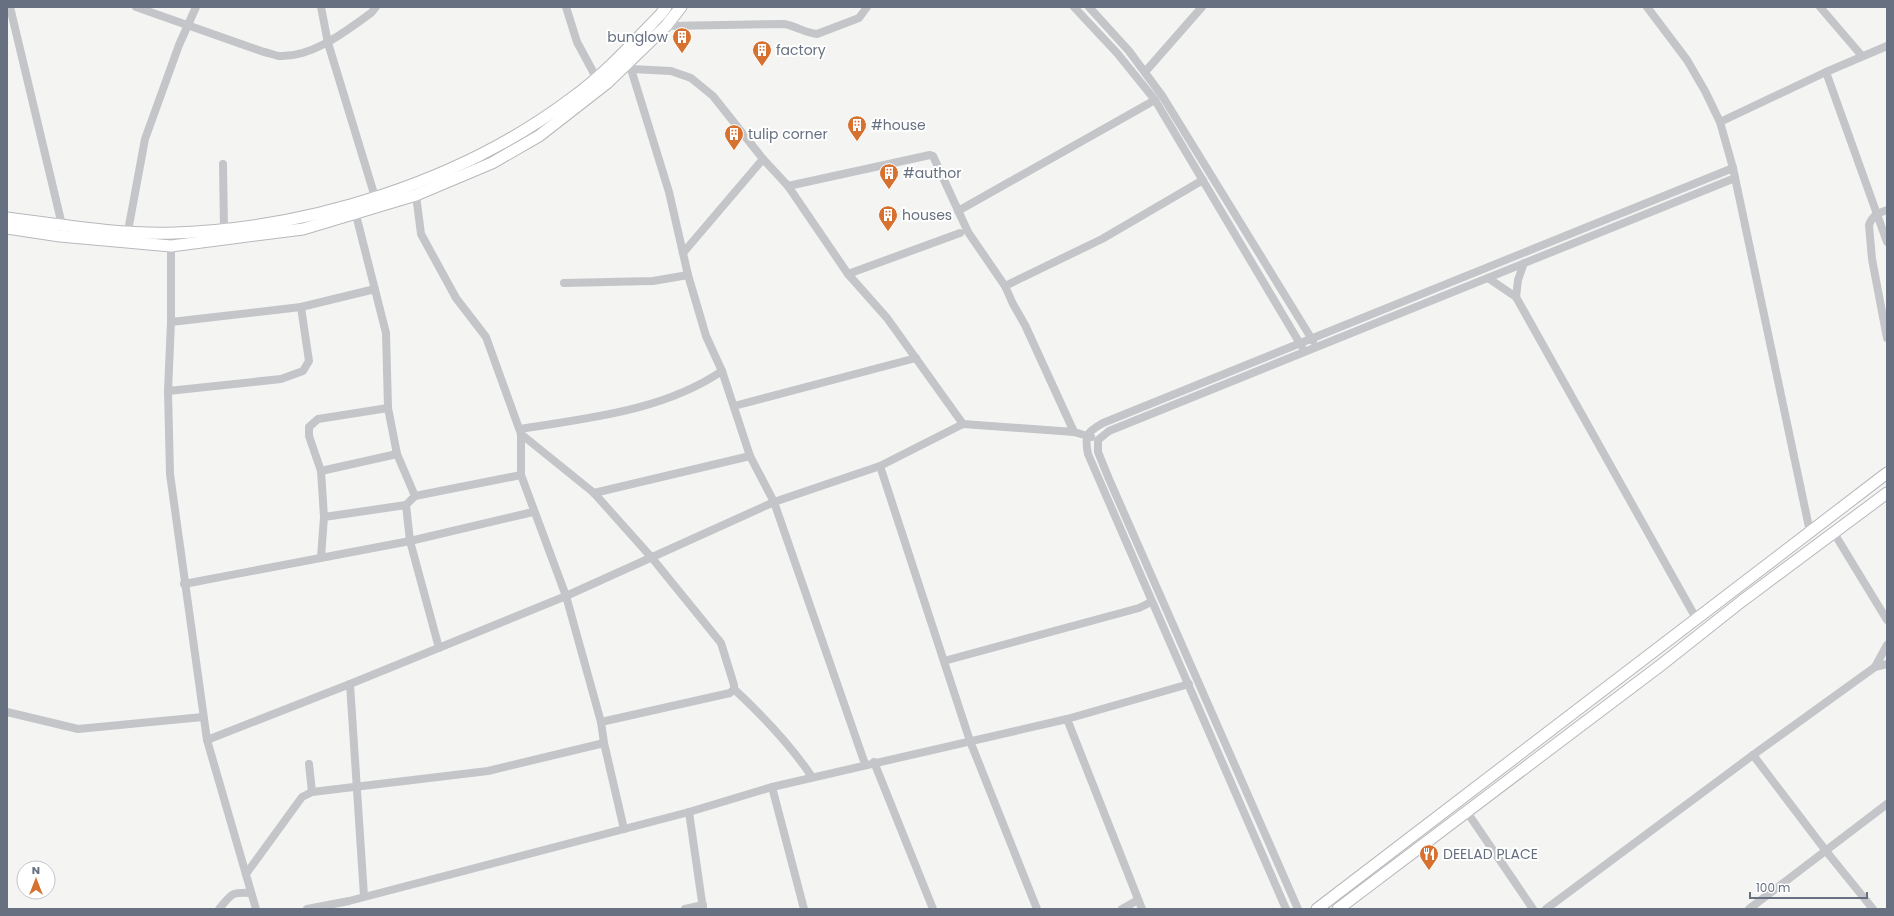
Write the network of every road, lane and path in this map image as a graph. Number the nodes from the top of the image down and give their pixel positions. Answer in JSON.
{"nodes":[{"id":1,"x":10,"y":7,"type":"edge"},
{"id":2,"x":136,"y":7,"type":"edge"},
{"id":3,"x":196,"y":7,"type":"edge"},
{"id":4,"x":321,"y":7,"type":"edge"},
{"id":5,"x":376,"y":7,"type":"edge"},
{"id":6,"x":566,"y":7,"type":"edge"},
{"id":7,"x":666,"y":7,"type":"edge"},
{"id":8,"x":681,"y":7,"type":"edge"},
{"id":9,"x":867,"y":7,"type":"edge"},
{"id":10,"x":1074,"y":7,"type":"edge"},
{"id":11,"x":1088,"y":7,"type":"edge"},
{"id":12,"x":1202,"y":7,"type":"edge"},
{"id":13,"x":1647,"y":7,"type":"edge"},
{"id":14,"x":1820,"y":7,"type":"edge"},
{"id":15,"x":188,"y":26,"type":"junction"},
{"id":16,"x":666,"y":26,"type":"junction"},
{"id":17,"x":328,"y":43,"type":"junction"},
{"id":18,"x":1887,"y":46,"type":"edge"},
{"id":19,"x":1862,"y":56,"type":"junction"},
{"id":20,"x":629,"y":67,"type":"junction"},
{"id":21,"x":1145,"y":72,"type":"junction"},
{"id":22,"x":1826,"y":72,"type":"junction"},
{"id":23,"x":596,"y":79,"type":"junction"},
{"id":24,"x":1155,"y":100,"type":"junction"},
{"id":25,"x":1720,"y":122,"type":"junction"},
{"id":26,"x":763,"y":159,"type":"junction"},
{"id":27,"x":223,"y":164,"type":"dead end"},
{"id":28,"x":1733,"y":168,"type":"junction"},
{"id":29,"x":1735,"y":178,"type":"junction"},
{"id":30,"x":1203,"y":180,"type":"junction"},
{"id":31,"x":788,"y":186,"type":"junction"},
{"id":32,"x":416,"y":195,"type":"junction"},
{"id":33,"x":375,"y":197,"type":"junction"},
{"id":34,"x":1887,"y":210,"type":"edge"},
{"id":35,"x":958,"y":211,"type":"junction"},
{"id":36,"x":356,"y":214,"type":"junction"},
{"id":37,"x":1876,"y":214,"type":"junction"},
{"id":38,"x":7,"y":218,"type":"edge"},
{"id":39,"x":62,"y":225,"type":"junction"},
{"id":40,"x":7,"y":228,"type":"edge"},
{"id":41,"x":224,"y":229,"type":"junction"},
{"id":42,"x":128,"y":231,"type":"junction"},
{"id":43,"x":960,"y":233,"type":"dead end"},
{"id":44,"x":1887,"y":242,"type":"edge"},
{"id":45,"x":170,"y":246,"type":"junction"},
{"id":46,"x":683,"y":253,"type":"junction"},
{"id":47,"x":1524,"y":263,"type":"junction"},
{"id":48,"x":848,"y":274,"type":"junction"},
{"id":49,"x":688,"y":275,"type":"junction"},
{"id":50,"x":1488,"y":278,"type":"junction"},
{"id":51,"x":564,"y":283,"type":"dead end"},
{"id":52,"x":1005,"y":286,"type":"junction"},
{"id":53,"x":375,"y":289,"type":"junction"},
{"id":54,"x":1516,"y":298,"type":"junction"},
{"id":55,"x":301,"y":308,"type":"junction"},
{"id":56,"x":171,"y":322,"type":"junction"},
{"id":57,"x":1311,"y":338,"type":"junction"},
{"id":58,"x":1887,"y":338,"type":"edge"},
{"id":59,"x":1300,"y":343,"type":"junction"},
{"id":60,"x":1316,"y":347,"type":"junction"},
{"id":61,"x":1304,"y":352,"type":"junction"},
{"id":62,"x":916,"y":358,"type":"junction"},
{"id":63,"x":722,"y":371,"type":"junction"},
{"id":64,"x":168,"y":391,"type":"junction"},
{"id":65,"x":734,"y":406,"type":"junction"},
{"id":66,"x":388,"y":408,"type":"junction"},
{"id":67,"x":963,"y":424,"type":"junction"},
{"id":68,"x":520,"y":432,"type":"junction"},
{"id":69,"x":1074,"y":432,"type":"junction"},
{"id":70,"x":1087,"y":436,"type":"junction"},
{"id":71,"x":1098,"y":440,"type":"junction"},
{"id":72,"x":397,"y":454,"type":"junction"},
{"id":73,"x":750,"y":456,"type":"junction"},
{"id":74,"x":880,"y":466,"type":"junction"},
{"id":75,"x":321,"y":471,"type":"junction"},
{"id":76,"x":1887,"y":473,"type":"edge"},
{"id":77,"x":521,"y":475,"type":"junction"},
{"id":78,"x":594,"y":493,"type":"junction"},
{"id":79,"x":1887,"y":493,"type":"edge"},
{"id":80,"x":415,"y":496,"type":"junction"},
{"id":81,"x":774,"y":502,"type":"junction"},
{"id":82,"x":406,"y":505,"type":"junction"},
{"id":83,"x":533,"y":512,"type":"junction"},
{"id":84,"x":324,"y":517,"type":"junction"},
{"id":85,"x":1810,"y":532,"type":"junction"},
{"id":86,"x":1834,"y":533,"type":"junction"},
{"id":87,"x":410,"y":541,"type":"junction"},
{"id":88,"x":321,"y":557,"type":"junction"},
{"id":89,"x":652,"y":558,"type":"junction"},
{"id":90,"x":184,"y":584,"type":"junction"},
{"id":91,"x":566,"y":596,"type":"junction"},
{"id":92,"x":1151,"y":602,"type":"junction"},
{"id":93,"x":1886,"y":615,"type":"edge"},
{"id":94,"x":1697,"y":620,"type":"junction"},
{"id":95,"x":1887,"y":645,"type":"edge"},
{"id":96,"x":439,"y":648,"type":"junction"},
{"id":97,"x":1187,"y":655,"type":"junction"},
{"id":98,"x":1178,"y":659,"type":"junction"},
{"id":99,"x":944,"y":661,"type":"junction"},
{"id":100,"x":1887,"y":664,"type":"edge"},
{"id":101,"x":1874,"y":667,"type":"junction"},
{"id":102,"x":350,"y":684,"type":"junction"},
{"id":103,"x":1189,"y":684,"type":"junction"},
{"id":104,"x":734,"y":689,"type":"junction"},
{"id":105,"x":7,"y":712,"type":"edge"},
{"id":106,"x":203,"y":717,"type":"junction"},
{"id":107,"x":1067,"y":719,"type":"junction"},
{"id":108,"x":601,"y":722,"type":"junction"},
{"id":109,"x":207,"y":740,"type":"junction"},
{"id":110,"x":970,"y":741,"type":"junction"},
{"id":111,"x":604,"y":743,"type":"junction"},
{"id":112,"x":1753,"y":755,"type":"junction"},
{"id":113,"x":874,"y":762,"type":"junction"},
{"id":114,"x":309,"y":764,"type":"dead end"},
{"id":115,"x":865,"y":764,"type":"junction"},
{"id":116,"x":812,"y":777,"type":"junction"},
{"id":117,"x":357,"y":787,"type":"junction"},
{"id":118,"x":772,"y":787,"type":"junction"},
{"id":119,"x":312,"y":792,"type":"junction"},
{"id":120,"x":1887,"y":804,"type":"edge"},
{"id":121,"x":689,"y":812,"type":"junction"},
{"id":122,"x":1467,"y":812,"type":"junction"},
{"id":123,"x":624,"y":829,"type":"junction"},
{"id":124,"x":1826,"y":851,"type":"junction"},
{"id":125,"x":246,"y":874,"type":"junction"},
{"id":126,"x":251,"y":893,"type":"junction"},
{"id":127,"x":364,"y":896,"type":"junction"},
{"id":128,"x":1138,"y":900,"type":"junction"},
{"id":129,"x":350,"y":905,"type":"edge"},
{"id":130,"x":703,"y":907,"type":"edge"},
{"id":131,"x":219,"y":909,"type":"edge"},
{"id":132,"x":256,"y":909,"type":"edge"},
{"id":133,"x":307,"y":909,"type":"edge"},
{"id":134,"x":685,"y":909,"type":"edge"},
{"id":135,"x":804,"y":909,"type":"edge"},
{"id":136,"x":933,"y":909,"type":"edge"},
{"id":137,"x":1037,"y":909,"type":"edge"},
{"id":138,"x":1122,"y":909,"type":"edge"},
{"id":139,"x":1142,"y":909,"type":"edge"},
{"id":140,"x":1286,"y":909,"type":"edge"},
{"id":141,"x":1298,"y":909,"type":"edge"},
{"id":142,"x":1318,"y":909,"type":"edge"},
{"id":143,"x":1338,"y":909,"type":"edge"},
{"id":144,"x":1533,"y":909,"type":"edge"},
{"id":145,"x":1546,"y":909,"type":"edge"},
{"id":146,"x":1749,"y":909,"type":"edge"},
{"id":147,"x":1873,"y":909,"type":"edge"}],
"edges":[{"from":1,"to":39,"type":"street"},
{"from":2,"to":15,"type":"street"},
{"from":3,"to":15,"type":"street"},
{"from":4,"to":17,"type":"street"},
{"from":5,"to":17,"type":"street"},
{"from":6,"to":23,"type":"street"},
{"from":7,"to":23,"type":"main road"},
{"from":8,"to":16,"type":"main road"},
{"from":9,"to":16,"type":"street"},
{"from":10,"to":24,"type":"street"},
{"from":11,"to":21,"type":"street"},
{"from":12,"to":21,"type":"street"},
{"from":13,"to":25,"type":"street"},
{"from":14,"to":19,"type":"street"},
{"from":15,"to":17,"type":"street"},
{"from":15,"to":42,"type":"street"},
{"from":16,"to":20,"type":"main road"},
{"from":17,"to":33,"type":"street"},
{"from":18,"to":19,"type":"street"},
{"from":19,"to":22,"type":"street"},
{"from":20,"to":26,"type":"street"},
{"from":20,"to":32,"type":"main road"},
{"from":20,"to":46,"type":"street"},
{"from":21,"to":57,"type":"street"},
{"from":22,"to":25,"type":"street"},
{"from":22,"to":37,"type":"street"},
{"from":23,"to":33,"type":"main road"},
{"from":24,"to":30,"type":"street"},
{"from":24,"to":35,"type":"street"},
{"from":25,"to":28,"type":"street"},
{"from":26,"to":31,"type":"street"},
{"from":26,"to":46,"type":"street"},
{"from":27,"to":41,"type":"street"},
{"from":28,"to":29,"type":"street"},
{"from":28,"to":57,"type":"street"},
{"from":29,"to":47,"type":"street"},
{"from":29,"to":85,"type":"street"},
{"from":30,"to":52,"type":"street"},
{"from":30,"to":59,"type":"street"},
{"from":31,"to":35,"type":"street"},
{"from":31,"to":48,"type":"street"},
{"from":32,"to":36,"type":"main road"},
{"from":32,"to":68,"type":"street"},
{"from":33,"to":41,"type":"main road"},
{"from":34,"to":37,"type":"street"},
{"from":35,"to":52,"type":"street"},
{"from":36,"to":45,"type":"main road"},
{"from":36,"to":53,"type":"street"},
{"from":37,"to":44,"type":"street"},
{"from":37,"to":58,"type":"street"},
{"from":38,"to":39,"type":"main road"},
{"from":39,"to":42,"type":"main road"},
{"from":40,"to":45,"type":"main road"},
{"from":41,"to":42,"type":"main road"},
{"from":43,"to":48,"type":"street"},
{"from":45,"to":56,"type":"street"},
{"from":46,"to":49,"type":"street"},
{"from":47,"to":50,"type":"street"},
{"from":47,"to":54,"type":"street"},
{"from":48,"to":62,"type":"street"},
{"from":49,"to":51,"type":"street"},
{"from":49,"to":63,"type":"street"},
{"from":50,"to":54,"type":"street"},
{"from":50,"to":60,"type":"street"},
{"from":52,"to":69,"type":"street"},
{"from":53,"to":55,"type":"street"},
{"from":53,"to":66,"type":"street"},
{"from":54,"to":94,"type":"street"},
{"from":55,"to":56,"type":"street"},
{"from":55,"to":64,"type":"street"},
{"from":56,"to":64,"type":"street"},
{"from":57,"to":59,"type":"street"},
{"from":57,"to":60,"type":"street"},
{"from":59,"to":61,"type":"street"},
{"from":59,"to":70,"type":"street"},
{"from":60,"to":61,"type":"street"},
{"from":61,"to":71,"type":"street"},
{"from":62,"to":65,"type":"street"},
{"from":62,"to":67,"type":"street"},
{"from":63,"to":65,"type":"street"},
{"from":63,"to":68,"type":"street"},
{"from":64,"to":90,"type":"street"},
{"from":65,"to":73,"type":"street"},
{"from":66,"to":72,"type":"street"},
{"from":66,"to":75,"type":"street"},
{"from":67,"to":69,"type":"street"},
{"from":67,"to":74,"type":"street"},
{"from":68,"to":77,"type":"street"},
{"from":68,"to":78,"type":"street"},
{"from":69,"to":70,"type":"street"},
{"from":70,"to":71,"type":"street"},
{"from":70,"to":92,"type":"street"},
{"from":71,"to":97,"type":"street"},
{"from":72,"to":75,"type":"street"},
{"from":72,"to":80,"type":"street"},
{"from":73,"to":78,"type":"street"},
{"from":73,"to":81,"type":"street"},
{"from":74,"to":81,"type":"street"},
{"from":74,"to":99,"type":"street"},
{"from":75,"to":84,"type":"street"},
{"from":76,"to":85,"type":"main road"},
{"from":77,"to":80,"type":"street"},
{"from":77,"to":83,"type":"street"},
{"from":78,"to":89,"type":"street"},
{"from":79,"to":86,"type":"main road"},
{"from":80,"to":82,"type":"street"},
{"from":81,"to":89,"type":"street"},
{"from":81,"to":115,"type":"street"},
{"from":82,"to":84,"type":"street"},
{"from":82,"to":87,"type":"street"},
{"from":83,"to":87,"type":"street"},
{"from":83,"to":91,"type":"street"},
{"from":84,"to":88,"type":"street"},
{"from":85,"to":94,"type":"main road"},
{"from":86,"to":93,"type":"street"},
{"from":86,"to":122,"type":"main road"},
{"from":87,"to":88,"type":"street"},
{"from":87,"to":96,"type":"street"},
{"from":88,"to":90,"type":"street"},
{"from":89,"to":91,"type":"street"},
{"from":89,"to":104,"type":"street"},
{"from":90,"to":106,"type":"street"},
{"from":91,"to":96,"type":"street"},
{"from":91,"to":108,"type":"street"},
{"from":92,"to":98,"type":"street"},
{"from":92,"to":99,"type":"street"},
{"from":94,"to":142,"type":"main road"},
{"from":95,"to":101,"type":"street"},
{"from":96,"to":102,"type":"street"},
{"from":97,"to":98,"type":"street"},
{"from":97,"to":141,"type":"street"},
{"from":98,"to":103,"type":"street"},
{"from":99,"to":110,"type":"street"},
{"from":100,"to":101,"type":"street"},
{"from":101,"to":112,"type":"street"},
{"from":102,"to":109,"type":"street"},
{"from":102,"to":117,"type":"street"},
{"from":103,"to":107,"type":"street"},
{"from":103,"to":140,"type":"street"},
{"from":104,"to":108,"type":"street"},
{"from":104,"to":116,"type":"street"},
{"from":105,"to":106,"type":"street"},
{"from":106,"to":109,"type":"street"},
{"from":107,"to":110,"type":"street"},
{"from":107,"to":128,"type":"street"},
{"from":108,"to":111,"type":"street"},
{"from":109,"to":125,"type":"street"},
{"from":110,"to":113,"type":"street"},
{"from":110,"to":137,"type":"street"},
{"from":111,"to":117,"type":"street"},
{"from":111,"to":123,"type":"street"},
{"from":112,"to":124,"type":"street"},
{"from":112,"to":145,"type":"street"},
{"from":113,"to":115,"type":"street"},
{"from":113,"to":136,"type":"street"},
{"from":114,"to":119,"type":"street"},
{"from":115,"to":116,"type":"street"},
{"from":116,"to":118,"type":"street"},
{"from":117,"to":119,"type":"street"},
{"from":117,"to":127,"type":"street"},
{"from":118,"to":121,"type":"street"},
{"from":118,"to":135,"type":"street"},
{"from":119,"to":125,"type":"street"},
{"from":120,"to":124,"type":"street"},
{"from":121,"to":123,"type":"street"},
{"from":121,"to":130,"type":"street"},
{"from":122,"to":143,"type":"main road"},
{"from":122,"to":144,"type":"street"},
{"from":123,"to":127,"type":"street"},
{"from":124,"to":146,"type":"street"},
{"from":124,"to":147,"type":"street"},
{"from":125,"to":126,"type":"street"},
{"from":126,"to":131,"type":"street"},
{"from":126,"to":132,"type":"street"},
{"from":127,"to":129,"type":"street"},
{"from":128,"to":138,"type":"street"},
{"from":128,"to":139,"type":"street"},
{"from":129,"to":133,"type":"street"},
{"from":130,"to":134,"type":"street"}]}
